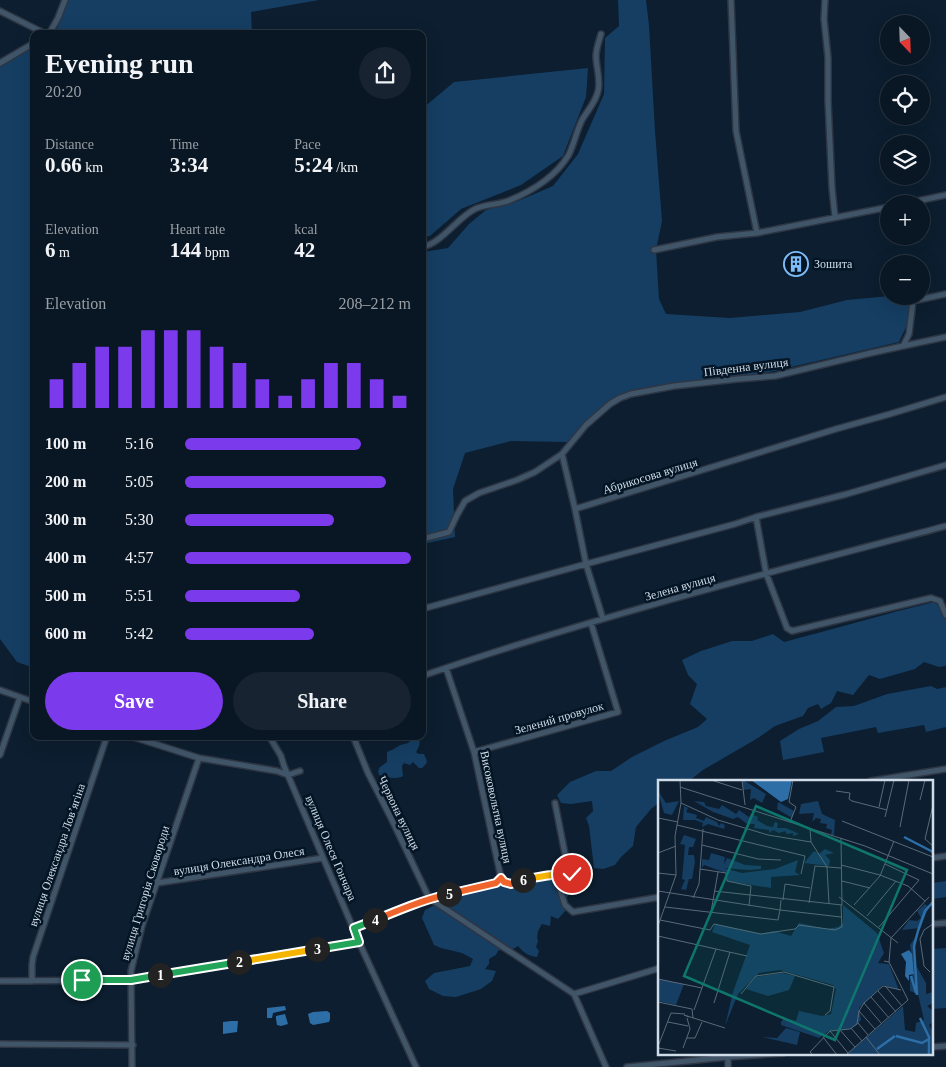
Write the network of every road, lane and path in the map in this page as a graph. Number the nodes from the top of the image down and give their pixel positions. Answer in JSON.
{"nodes":[{"id":1,"x":65,"y":0,"type":"edge"},
{"id":2,"x":731,"y":0,"type":"edge"},
{"id":3,"x":825,"y":0,"type":"edge"},
{"id":4,"x":0,"y":11,"type":"edge"},
{"id":5,"x":40,"y":30,"type":"edge"},
{"id":6,"x":50,"y":30,"type":"edge"},
{"id":7,"x":601,"y":34,"type":"dead end"},
{"id":8,"x":30,"y":45,"type":"edge"},
{"id":9,"x":0,"y":63,"type":"edge"},
{"id":10,"x":946,"y":195,"type":"edge"},
{"id":11,"x":930,"y":198,"type":"edge"},
{"id":12,"x":880,"y":209,"type":"edge"},
{"id":13,"x":835,"y":217,"type":"junction"},
{"id":14,"x":757,"y":233,"type":"junction"},
{"id":15,"x":426,"y":246,"type":"edge"},
{"id":16,"x":654,"y":250,"type":"dead end"},
{"id":17,"x":946,"y":294,"type":"edge"},
{"id":18,"x":946,"y":338,"type":"edge"},
{"id":19,"x":903,"y":346,"type":"junction"},
{"id":20,"x":946,"y":397,"type":"edge"},
{"id":21,"x":562,"y":454,"type":"junction"},
{"id":22,"x":946,"y":464,"type":"edge"},
{"id":23,"x":576,"y":509,"type":"junction"},
{"id":24,"x":756,"y":517,"type":"junction"},
{"id":25,"x":946,"y":526,"type":"edge"},
{"id":26,"x":426,"y":538,"type":"edge"},
{"id":27,"x":586,"y":564,"type":"junction"},
{"id":28,"x":766,"y":573,"type":"junction"},
{"id":29,"x":426,"y":608,"type":"edge"},
{"id":30,"x":946,"y":616,"type":"edge"},
{"id":31,"x":603,"y":620,"type":"junction"},
{"id":32,"x":591,"y":623,"type":"junction"},
{"id":33,"x":446,"y":668,"type":"junction"},
{"id":34,"x":426,"y":675,"type":"edge"},
{"id":35,"x":0,"y":690,"type":"edge"},
{"id":36,"x":20,"y":697,"type":"junction"},
{"id":37,"x":30,"y":701,"type":"edge"},
{"id":38,"x":106,"y":740,"type":"edge"},
{"id":39,"x":143,"y":740,"type":"edge"},
{"id":40,"x":271,"y":740,"type":"edge"},
{"id":41,"x":354,"y":740,"type":"edge"},
{"id":42,"x":474,"y":752,"type":"junction"},
{"id":43,"x":0,"y":755,"type":"edge"},
{"id":44,"x":199,"y":758,"type":"junction"},
{"id":45,"x":284,"y":766,"type":"junction"},
{"id":46,"x":946,"y":769,"type":"edge"},
{"id":47,"x":277,"y":771,"type":"junction"},
{"id":48,"x":300,"y":771,"type":"dead end"},
{"id":49,"x":288,"y":775,"type":"junction"},
{"id":50,"x":877,"y":780,"type":"edge"},
{"id":51,"x":555,"y":803,"type":"dead end"},
{"id":52,"x":323,"y":858,"type":"junction"},
{"id":53,"x":555,"y":874,"type":"junction"},
{"id":54,"x":501,"y":878,"type":"junction"},
{"id":55,"x":157,"y":883,"type":"junction"},
{"id":56,"x":658,"y":897,"type":"edge"},
{"id":57,"x":428,"y":898,"type":"junction"},
{"id":58,"x":354,"y":928,"type":"junction"},
{"id":59,"x":359,"y":942,"type":"junction"},
{"id":60,"x":658,"y":969,"type":"edge"},
{"id":61,"x":131,"y":980,"type":"junction"},
{"id":62,"x":0,"y":981,"type":"edge"},
{"id":63,"x":32,"y":981,"type":"junction"},
{"id":64,"x":574,"y":994,"type":"junction"},
{"id":65,"x":0,"y":1044,"type":"edge"},
{"id":66,"x":133,"y":1045,"type":"junction"},
{"id":67,"x":778,"y":1054,"type":"edge"},
{"id":68,"x":728,"y":1057,"type":"junction"},
{"id":69,"x":132,"y":1067,"type":"edge"},
{"id":70,"x":416,"y":1067,"type":"edge"},
{"id":71,"x":606,"y":1067,"type":"edge"},
{"id":72,"x":627,"y":1067,"type":"edge"},
{"id":73,"x":728,"y":1067,"type":"edge"}],
"edges":[{"from":1,"to":6,"type":"street"},
{"from":2,"to":14,"type":"street"},
{"from":3,"to":13,"type":"street"},
{"from":4,"to":5,"type":"street"},
{"from":7,"to":15,"type":"street"},
{"from":8,"to":9,"type":"street"},
{"from":10,"to":11,"type":"street"},
{"from":12,"to":13,"type":"street"},
{"from":13,"to":14,"type":"street"},
{"from":14,"to":16,"type":"street"},
{"from":17,"to":19,"type":"street"},
{"from":18,"to":19,"type":"street","name":"Південна вулиця"},
{"from":19,"to":21,"type":"street","name":"Південна вулиця"},
{"from":20,"to":23,"type":"street","name":"Абрикосова вулиця"},
{"from":21,"to":23,"type":"street"},
{"from":21,"to":26,"type":"street"},
{"from":22,"to":24,"type":"street"},
{"from":23,"to":27,"type":"street"},
{"from":24,"to":27,"type":"street"},
{"from":24,"to":28,"type":"street"},
{"from":25,"to":28,"type":"street","name":"Зелена вулиця"},
{"from":27,"to":29,"type":"street"},
{"from":27,"to":31,"type":"street"},
{"from":28,"to":30,"type":"street"},
{"from":28,"to":31,"type":"street","name":"Зелена вулиця"},
{"from":31,"to":32,"type":"street","name":"Зелена вулиця"},
{"from":32,"to":33,"type":"street","name":"Зелена вулиця"},
{"from":32,"to":42,"type":"street","name":"Зелений провулок"},
{"from":33,"to":34,"type":"street","name":"Зелена вулиця"},
{"from":33,"to":42,"type":"street","name":"Високовольтна вулиця"},
{"from":35,"to":36,"type":"street"},
{"from":36,"to":37,"type":"street"},
{"from":36,"to":43,"type":"street"},
{"from":38,"to":63,"type":"street","name":"вулиця Олександра Ловʼягіна"},
{"from":39,"to":44,"type":"street"},
{"from":40,"to":45,"type":"street"},
{"from":41,"to":57,"type":"street","name":"Червона вулиця"},
{"from":42,"to":54,"type":"street","name":"Високовольтна вулиця"},
{"from":44,"to":47,"type":"street"},
{"from":44,"to":55,"type":"street","name":"вулиця Григорія Сковороди"},
{"from":45,"to":47,"type":"street"},
{"from":45,"to":49,"type":"street"},
{"from":46,"to":50,"type":"street"},
{"from":47,"to":49,"type":"street"},
{"from":48,"to":49,"type":"street"},
{"from":49,"to":52,"type":"street","name":"вулиця Олеся Гончара"},
{"from":51,"to":53,"type":"street"},
{"from":52,"to":55,"type":"street","name":"вулиця Олександра Олеся"},
{"from":52,"to":58,"type":"street","name":"вулиця Олеся Гончара"},
{"from":53,"to":54,"type":"street"},
{"from":53,"to":56,"type":"street"},
{"from":54,"to":57,"type":"street","name":"Високовольтна вулиця"},
{"from":55,"to":61,"type":"street","name":"вулиця Григорія Сковороди"},
{"from":57,"to":58,"type":"street","name":"Високовольтна вулиця"},
{"from":57,"to":64,"type":"street"},
{"from":58,"to":59,"type":"street","name":"вулиця Олеся Гончара"},
{"from":59,"to":61,"type":"street"},
{"from":59,"to":70,"type":"street","name":"вулиця Олеся Гончара"},
{"from":60,"to":64,"type":"street"},
{"from":61,"to":63,"type":"street"},
{"from":61,"to":66,"type":"street","name":"вулиця Григорія Сковороди"},
{"from":62,"to":63,"type":"street"},
{"from":64,"to":71,"type":"street"},
{"from":65,"to":66,"type":"street"},
{"from":66,"to":69,"type":"street","name":"вулиця Григорія Сковороди"},
{"from":67,"to":68,"type":"street"},
{"from":68,"to":72,"type":"street"},
{"from":68,"to":73,"type":"street"}]}
